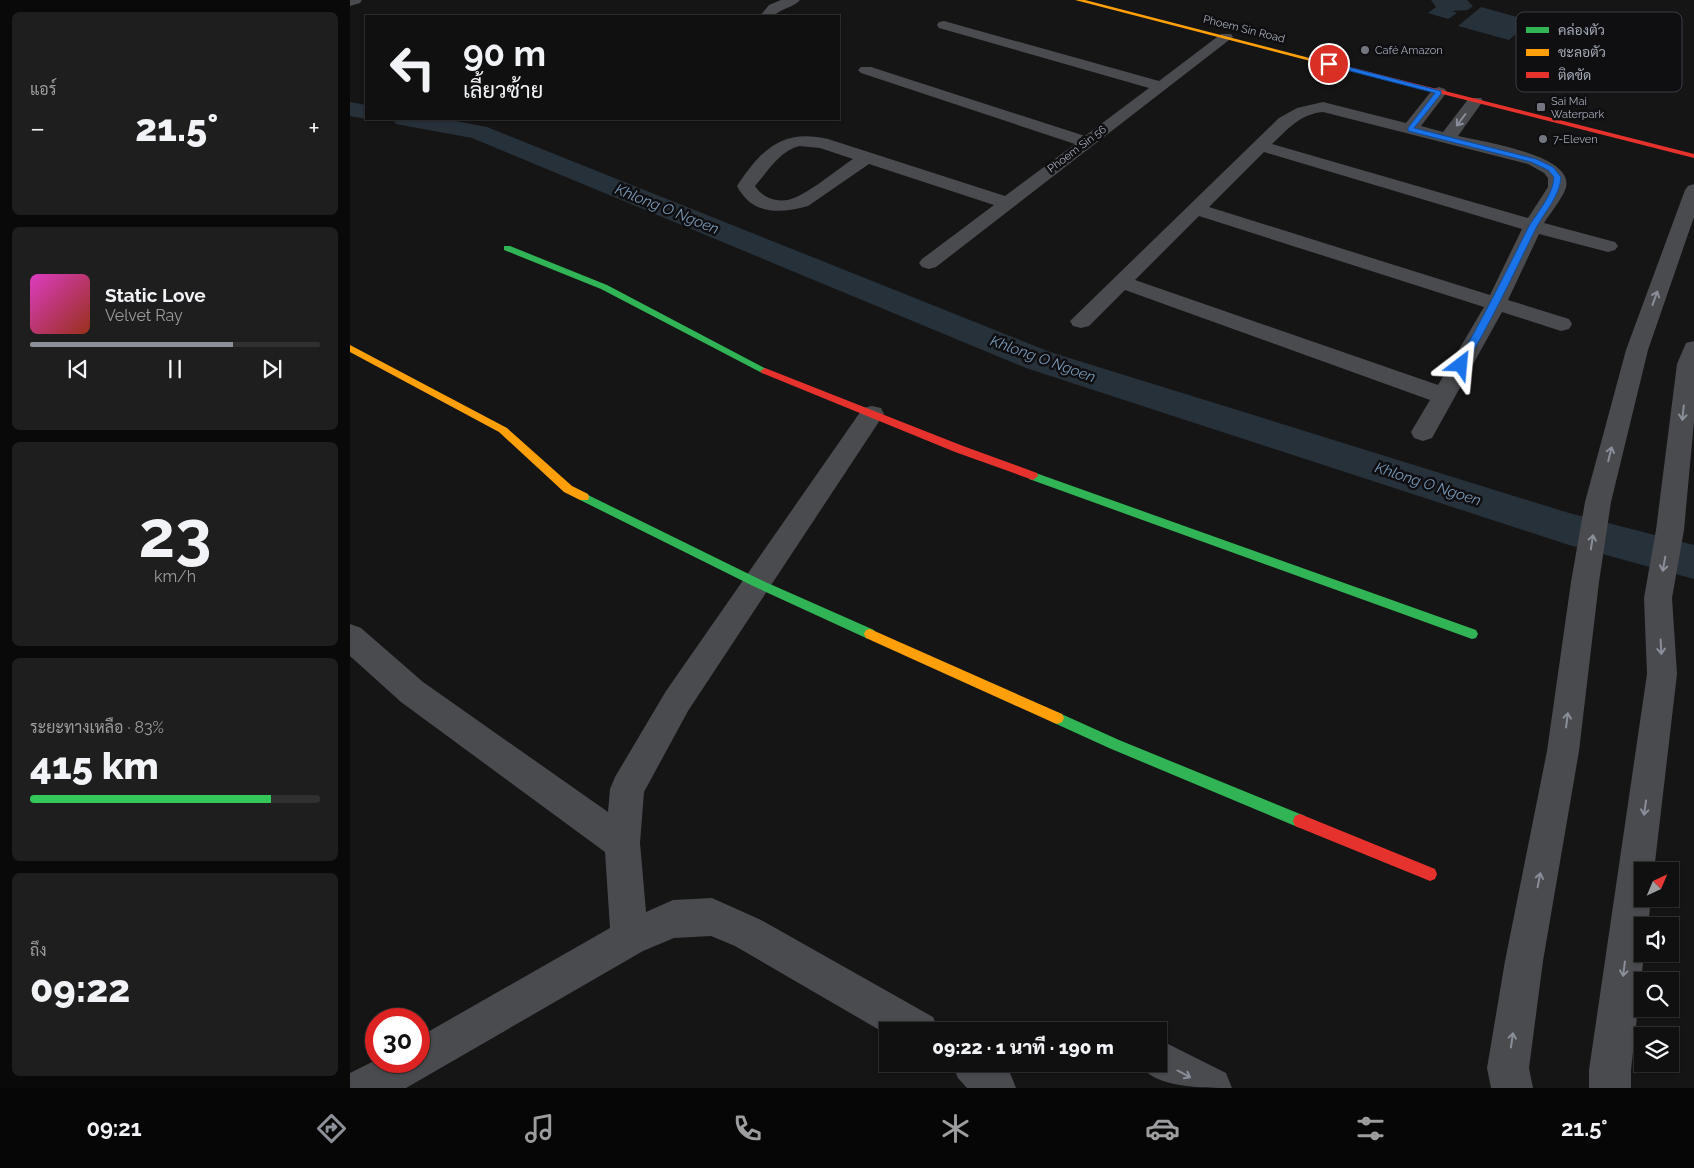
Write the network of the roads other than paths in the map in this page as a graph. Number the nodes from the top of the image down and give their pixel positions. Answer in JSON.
{"nodes":[{"id":1,"x":355,"y":0,"type":"edge"},
{"id":2,"x":793,"y":0,"type":"edge"},
{"id":3,"x":1078,"y":0,"type":"edge"},
{"id":4,"x":350,"y":2,"type":"edge"},
{"id":5,"x":767,"y":15,"type":"edge"},
{"id":6,"x":944,"y":25,"type":"dead end"},
{"id":7,"x":1226,"y":37,"type":"junction"},
{"id":8,"x":866,"y":70,"type":"dead end"},
{"id":9,"x":1161,"y":86,"type":"junction"},
{"id":10,"x":1439,"y":92,"type":"junction"},
{"id":11,"x":1475,"y":101,"type":"junction"},
{"id":12,"x":1410,"y":129,"type":"junction"},
{"id":13,"x":1447,"y":139,"type":"junction"},
{"id":14,"x":1087,"y":142,"type":"junction"},
{"id":15,"x":1261,"y":146,"type":"junction"},
{"id":16,"x":1694,"y":156,"type":"edge"},
{"id":17,"x":868,"y":157,"type":"junction"},
{"id":18,"x":1694,"y":190,"type":"edge"},
{"id":19,"x":1007,"y":203,"type":"junction"},
{"id":20,"x":1196,"y":209,"type":"junction"},
{"id":21,"x":1533,"y":226,"type":"junction"},
{"id":22,"x":1608,"y":246,"type":"dead end"},
{"id":23,"x":508,"y":248,"type":"dead end"},
{"id":24,"x":930,"y":263,"type":"dead end"},
{"id":25,"x":1121,"y":282,"type":"junction"},
{"id":26,"x":1496,"y":304,"type":"junction"},
{"id":27,"x":1081,"y":322,"type":"dead end"},
{"id":28,"x":1561,"y":324,"type":"dead end"},
{"id":29,"x":350,"y":348,"type":"edge"},
{"id":30,"x":1694,"y":348,"type":"edge"},
{"id":31,"x":1444,"y":396,"type":"junction"},
{"id":32,"x":872,"y":414,"type":"junction"},
{"id":33,"x":1423,"y":432,"type":"dead end"},
{"id":34,"x":757,"y":584,"type":"junction"},
{"id":35,"x":1472,"y":634,"type":"dead end"},
{"id":36,"x":350,"y":637,"type":"edge"},
{"id":37,"x":622,"y":843,"type":"junction"},
{"id":38,"x":1430,"y":874,"type":"dead end"},
{"id":39,"x":630,"y":938,"type":"junction"},
{"id":40,"x":903,"y":1022,"type":"edge"},
{"id":41,"x":430,"y":1053,"type":"edge"},
{"id":42,"x":1167,"y":1064,"type":"edge"},
{"id":43,"x":979,"y":1072,"type":"edge"},
{"id":44,"x":393,"y":1073,"type":"edge"},
{"id":45,"x":365,"y":1088,"type":"edge"},
{"id":46,"x":994,"y":1088,"type":"edge"},
{"id":47,"x":1211,"y":1088,"type":"edge"},
{"id":48,"x":1512,"y":1088,"type":"edge"},
{"id":49,"x":1610,"y":1088,"type":"edge"}],
"edges":[{"from":1,"to":4,"type":"street"},
{"from":2,"to":5,"type":"street"},
{"from":3,"to":7,"type":"street","name":"Phoem Sin Road"},
{"from":6,"to":9,"type":"street"},
{"from":7,"to":9,"type":"street","name":"Phoem Sin 56"},
{"from":7,"to":10,"type":"street","name":"Phoem Sin Road"},
{"from":8,"to":14,"type":"street"},
{"from":9,"to":14,"type":"street","name":"Phoem Sin 56"},
{"from":10,"to":11,"type":"street","name":"Phoem Sin Road"},
{"from":10,"to":12,"type":"street"},
{"from":11,"to":13,"type":"street","one_way":true},
{"from":11,"to":16,"type":"street","name":"Phoem Sin Road"},
{"from":12,"to":13,"type":"street"},
{"from":12,"to":15,"type":"street"},
{"from":13,"to":21,"type":"street"},
{"from":14,"to":19,"type":"street","name":"Phoem Sin 56"},
{"from":15,"to":20,"type":"street"},
{"from":15,"to":21,"type":"street"},
{"from":17,"to":17,"type":"street"},
{"from":17,"to":19,"type":"street"},
{"from":48,"to":18,"type":"street","one_way":true},
{"from":19,"to":24,"type":"street","name":"Phoem Sin 56"},
{"from":20,"to":25,"type":"street"},
{"from":20,"to":26,"type":"street"},
{"from":21,"to":22,"type":"street"},
{"from":21,"to":26,"type":"street"},
{"from":23,"to":32,"type":"street"},
{"from":25,"to":27,"type":"street"},
{"from":25,"to":31,"type":"street"},
{"from":26,"to":28,"type":"street"},
{"from":26,"to":31,"type":"street"},
{"from":29,"to":34,"type":"street"},
{"from":30,"to":49,"type":"street","one_way":true},
{"from":31,"to":33,"type":"street"},
{"from":32,"to":34,"type":"street"},
{"from":32,"to":35,"type":"street"},
{"from":34,"to":37,"type":"street"},
{"from":34,"to":38,"type":"street"},
{"from":36,"to":37,"type":"street"},
{"from":37,"to":39,"type":"street"},
{"from":39,"to":40,"type":"street"},
{"from":39,"to":41,"type":"street"},
{"from":42,"to":47,"type":"street","one_way":true},
{"from":43,"to":46,"type":"street"},
{"from":44,"to":45,"type":"street"}]}
